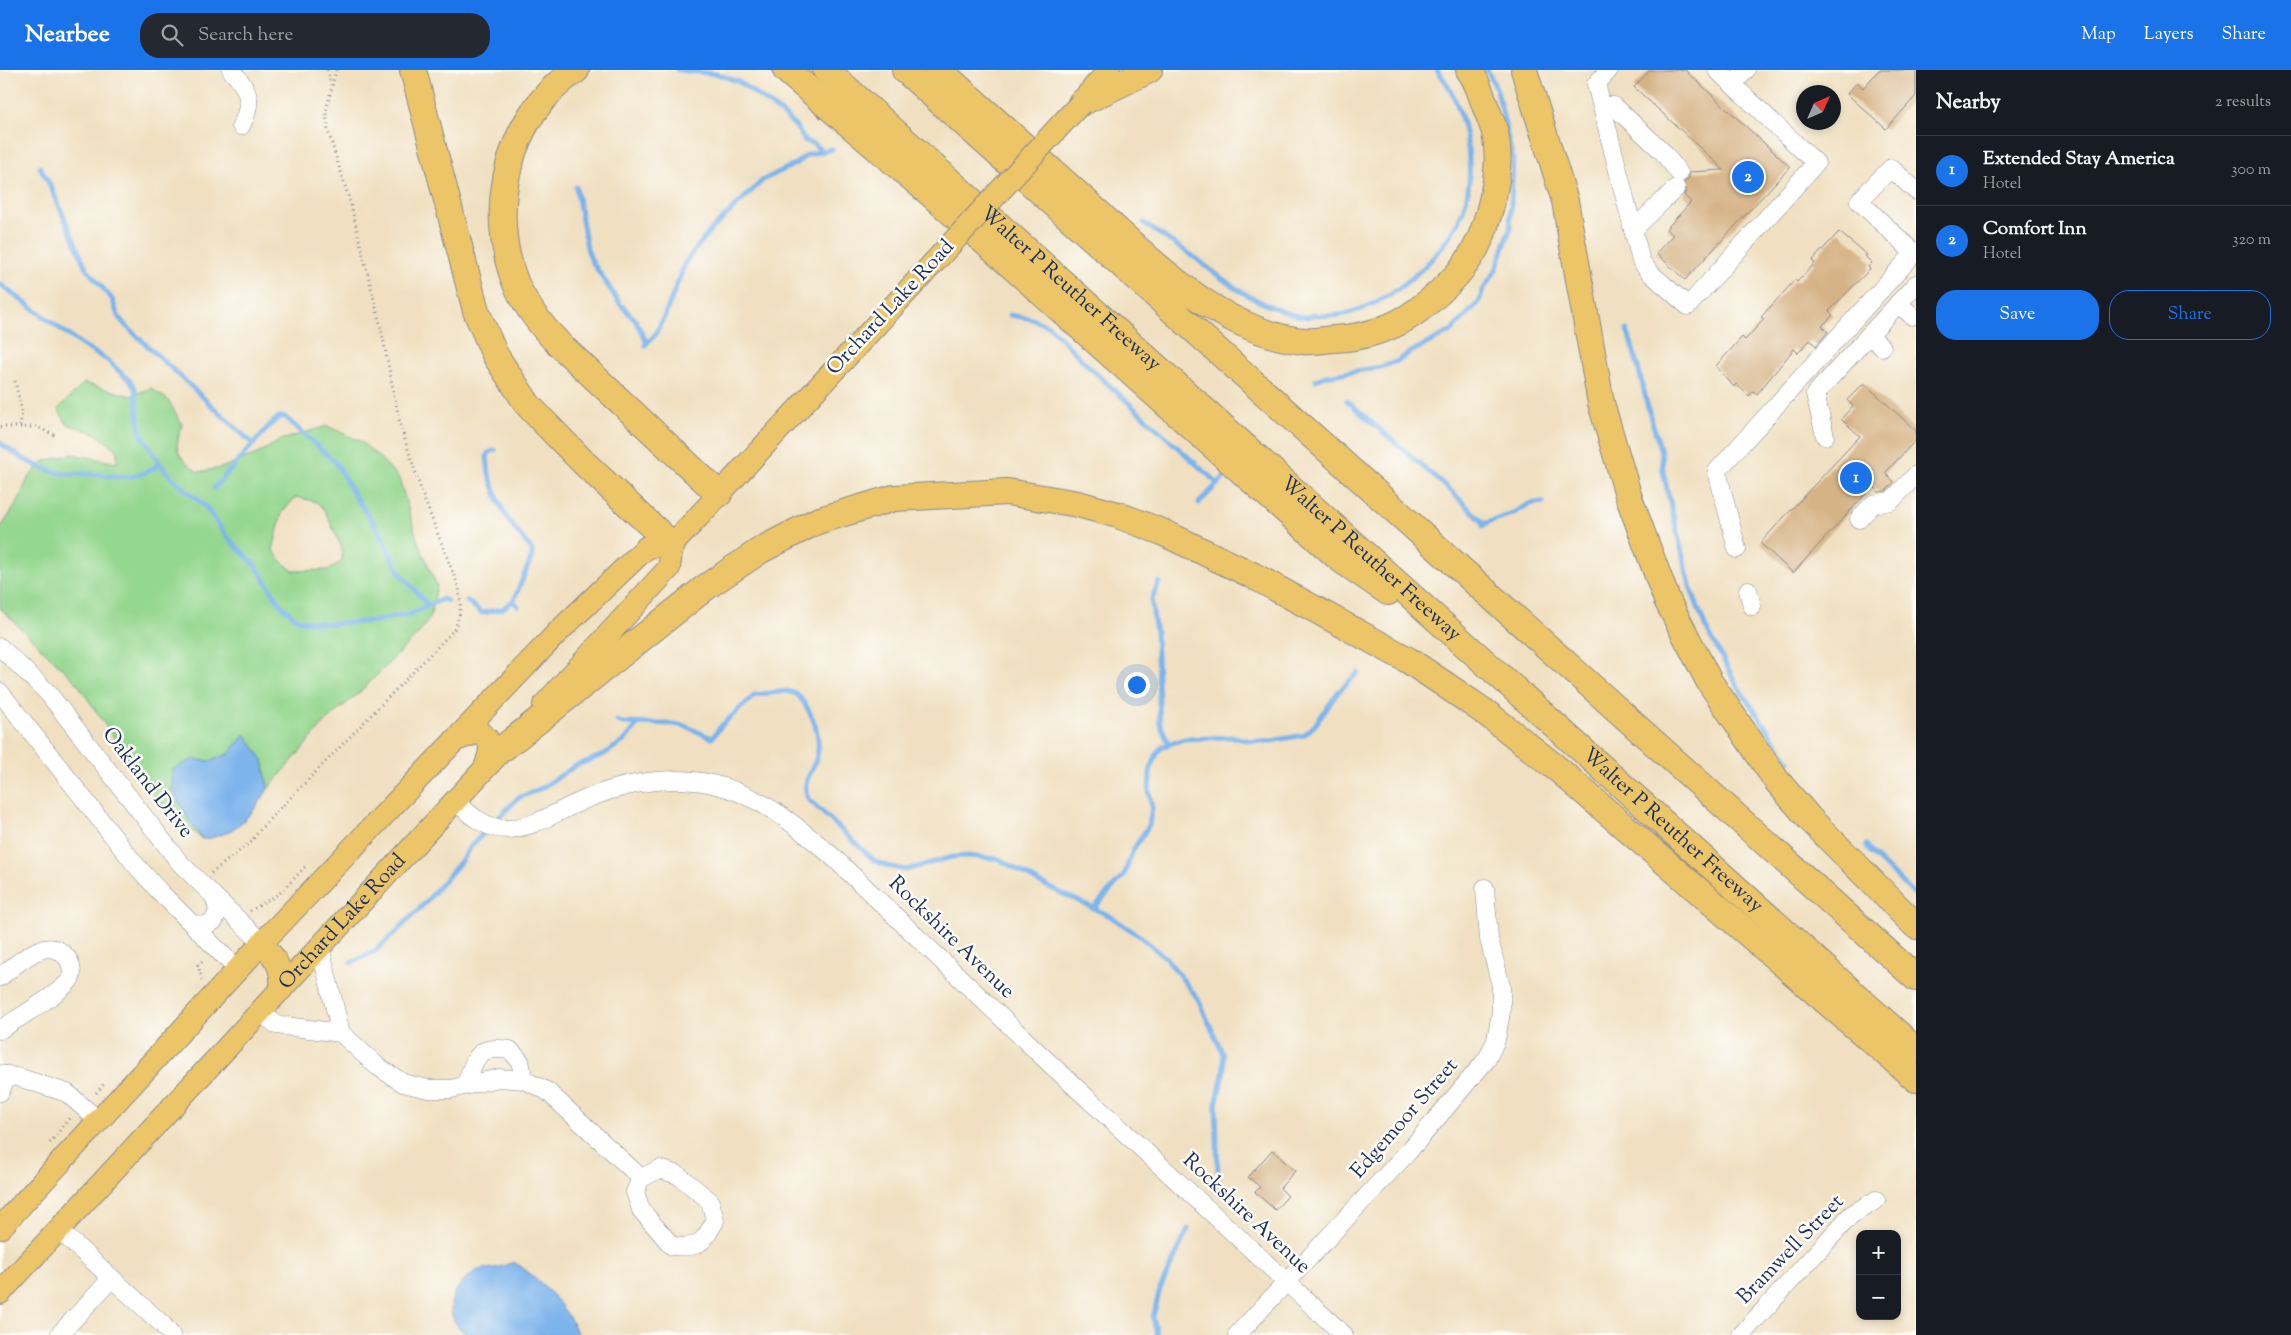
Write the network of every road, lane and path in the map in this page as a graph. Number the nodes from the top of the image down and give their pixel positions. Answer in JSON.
{"nodes":[{"id":1,"x":232,"y":70,"type":"edge"},
{"id":2,"x":327,"y":70,"type":"edge"},
{"id":3,"x":336,"y":70,"type":"edge"},
{"id":4,"x":413,"y":70,"type":"edge"},
{"id":5,"x":576,"y":70,"type":"edge"},
{"id":6,"x":786,"y":70,"type":"edge"},
{"id":7,"x":826,"y":70,"type":"edge"},
{"id":8,"x":905,"y":70,"type":"edge"},
{"id":9,"x":939,"y":70,"type":"edge"},
{"id":10,"x":1109,"y":70,"type":"edge"},
{"id":11,"x":1149,"y":70,"type":"edge"},
{"id":12,"x":1469,"y":70,"type":"edge"},
{"id":13,"x":1524,"y":70,"type":"edge"},
{"id":14,"x":1609,"y":70,"type":"edge"},
{"id":15,"x":1717,"y":70,"type":"edge"},
{"id":16,"x":1746,"y":70,"type":"edge"},
{"id":17,"x":1733,"y":84,"type":"junction"},
{"id":18,"x":331,"y":86,"type":"junction"},
{"id":19,"x":1081,"y":103,"type":"junction"},
{"id":20,"x":1602,"y":106,"type":"junction"},
{"id":21,"x":241,"y":126,"type":"dead end"},
{"id":22,"x":1916,"y":192,"type":"edge"},
{"id":23,"x":1633,"y":230,"type":"junction"},
{"id":24,"x":1915,"y":252,"type":"edge"},
{"id":25,"x":1916,"y":284,"type":"edge"},
{"id":26,"x":1898,"y":304,"type":"junction"},
{"id":27,"x":1912,"y":316,"type":"dead end"},
{"id":28,"x":1869,"y":336,"type":"junction"},
{"id":29,"x":1882,"y":347,"type":"dead end"},
{"id":30,"x":15,"y":381,"type":"dead end"},
{"id":31,"x":0,"y":427,"type":"edge"},
{"id":32,"x":20,"y":427,"type":"junction"},
{"id":33,"x":56,"y":436,"type":"dead end"},
{"id":34,"x":1825,"y":436,"type":"dead end"},
{"id":35,"x":1916,"y":475,"type":"edge"},
{"id":36,"x":719,"y":494,"type":"junction"},
{"id":37,"x":1859,"y":519,"type":"dead end"},
{"id":38,"x":1738,"y":536,"type":"dead end"},
{"id":39,"x":672,"y":545,"type":"junction"},
{"id":40,"x":1468,"y":645,"type":"junction"},
{"id":41,"x":0,"y":646,"type":"edge"},
{"id":42,"x":0,"y":692,"type":"edge"},
{"id":43,"x":455,"y":740,"type":"junction"},
{"id":44,"x":502,"y":749,"type":"junction"},
{"id":45,"x":485,"y":768,"type":"junction"},
{"id":46,"x":455,"y":801,"type":"junction"},
{"id":47,"x":199,"y":883,"type":"junction"},
{"id":48,"x":1485,"y":888,"type":"dead end"},
{"id":49,"x":215,"y":898,"type":"junction"},
{"id":50,"x":192,"y":924,"type":"junction"},
{"id":51,"x":1916,"y":926,"type":"edge"},
{"id":52,"x":262,"y":943,"type":"junction"},
{"id":53,"x":320,"y":948,"type":"junction"},
{"id":54,"x":238,"y":970,"type":"junction"},
{"id":55,"x":0,"y":977,"type":"edge"},
{"id":56,"x":1916,"y":978,"type":"edge"},
{"id":57,"x":281,"y":990,"type":"junction"},
{"id":58,"x":260,"y":1012,"type":"junction"},
{"id":59,"x":0,"y":1030,"type":"edge"},
{"id":60,"x":341,"y":1032,"type":"junction"},
{"id":61,"x":1916,"y":1050,"type":"edge"},
{"id":62,"x":4,"y":1074,"type":"edge"},
{"id":63,"x":1916,"y":1079,"type":"edge"},
{"id":64,"x":524,"y":1080,"type":"junction"},
{"id":65,"x":465,"y":1085,"type":"junction"},
{"id":66,"x":0,"y":1092,"type":"edge"},
{"id":67,"x":99,"y":1121,"type":"junction"},
{"id":68,"x":641,"y":1178,"type":"junction"},
{"id":69,"x":1876,"y":1200,"type":"dead end"},
{"id":70,"x":0,"y":1228,"type":"edge"},
{"id":71,"x":59,"y":1230,"type":"junction"},
{"id":72,"x":112,"y":1278,"type":"junction"},
{"id":73,"x":1288,"y":1283,"type":"junction"},
{"id":74,"x":0,"y":1293,"type":"edge"},
{"id":75,"x":59,"y":1335,"type":"edge"},
{"id":76,"x":171,"y":1335,"type":"edge"},
{"id":77,"x":1236,"y":1335,"type":"edge"},
{"id":78,"x":1344,"y":1335,"type":"edge"},
{"id":79,"x":1741,"y":1335,"type":"edge"}],
"edges":[{"from":1,"to":21,"type":"street"},
{"from":2,"to":18,"type":"path"},
{"from":3,"to":18,"type":"path"},
{"from":4,"to":39,"type":"highway"},
{"from":5,"to":36,"type":"highway"},
{"from":6,"to":40,"type":"highway"},
{"from":7,"to":40,"type":"highway","name":"Walter P Reuther Freeway"},
{"from":8,"to":56,"type":"highway"},
{"from":9,"to":12,"type":"highway"},
{"from":10,"to":19,"type":"main road","name":"Orchard Lake Road"},
{"from":11,"to":19,"type":"highway"},
{"from":13,"to":51,"type":"highway"},
{"from":14,"to":20,"type":"street"},
{"from":15,"to":17,"type":"street"},
{"from":16,"to":17,"type":"street"},
{"from":17,"to":23,"type":"street"},
{"from":18,"to":47,"type":"path"},
{"from":19,"to":36,"type":"main road","name":"Orchard Lake Road","bridge":true},
{"from":20,"to":23,"type":"street"},
{"from":20,"to":23,"type":"street"},
{"from":22,"to":24,"type":"street"},
{"from":24,"to":38,"type":"street"},
{"from":25,"to":26,"type":"street"},
{"from":26,"to":27,"type":"street"},
{"from":26,"to":28,"type":"street"},
{"from":28,"to":29,"type":"street"},
{"from":28,"to":34,"type":"street"},
{"from":30,"to":32,"type":"path"},
{"from":31,"to":32,"type":"path"},
{"from":32,"to":33,"type":"path"},
{"from":35,"to":37,"type":"street"},
{"from":36,"to":39,"type":"main road","name":"Orchard Lake Road"},
{"from":39,"to":43,"type":"main road","name":"Orchard Lake Road"},
{"from":39,"to":44,"type":"main road","name":"Orchard Lake Road"},
{"from":40,"to":61,"type":"highway","name":"Walter P Reuther Freeway"},
{"from":41,"to":47,"type":"street","name":"Oakland Drive"},
{"from":42,"to":50,"type":"street"},
{"from":43,"to":45,"type":"main road"},
{"from":43,"to":52,"type":"main road","name":"Orchard Lake Road"},
{"from":44,"to":45,"type":"main road","name":"Orchard Lake Road"},
{"from":44,"to":63,"type":"highway"},
{"from":45,"to":46,"type":"main road","name":"Orchard Lake Road"},
{"from":46,"to":53,"type":"main road","name":"Orchard Lake Road"},
{"from":46,"to":73,"type":"street","name":"Rockshire Avenue"},
{"from":47,"to":49,"type":"street","name":"Oakland Drive"},
{"from":48,"to":73,"type":"street","name":"Edgemoor Street"},
{"from":49,"to":50,"type":"street"},
{"from":49,"to":52,"type":"street","name":"Oakland Drive"},
{"from":50,"to":54,"type":"street"},
{"from":52,"to":54,"type":"main road","name":"Orchard Lake Road"},
{"from":52,"to":57,"type":"main road"},
{"from":53,"to":57,"type":"main road","name":"Orchard Lake Road"},
{"from":53,"to":60,"type":"street"},
{"from":54,"to":67,"type":"main road","name":"Orchard Lake Road"},
{"from":55,"to":59,"type":"street"},
{"from":57,"to":58,"type":"main road","name":"Orchard Lake Road"},
{"from":58,"to":60,"type":"street"},
{"from":58,"to":71,"type":"main road","name":"Orchard Lake Road"},
{"from":60,"to":65,"type":"street"},
{"from":62,"to":66,"type":"street"},
{"from":62,"to":67,"type":"street"},
{"from":64,"to":65,"type":"street"},
{"from":64,"to":65,"type":"street"},
{"from":64,"to":68,"type":"street"},
{"from":67,"to":70,"type":"main road","name":"Orchard Lake Road"},
{"from":68,"to":68,"type":"street"},
{"from":69,"to":79,"type":"street","name":"Bramwell Street"},
{"from":71,"to":72,"type":"street"},
{"from":71,"to":74,"type":"main road","name":"Orchard Lake Road"},
{"from":72,"to":75,"type":"street"},
{"from":72,"to":76,"type":"street"},
{"from":73,"to":77,"type":"street","name":"Edgemoor Street"},
{"from":73,"to":78,"type":"street","name":"Rockshire Avenue"}]}
